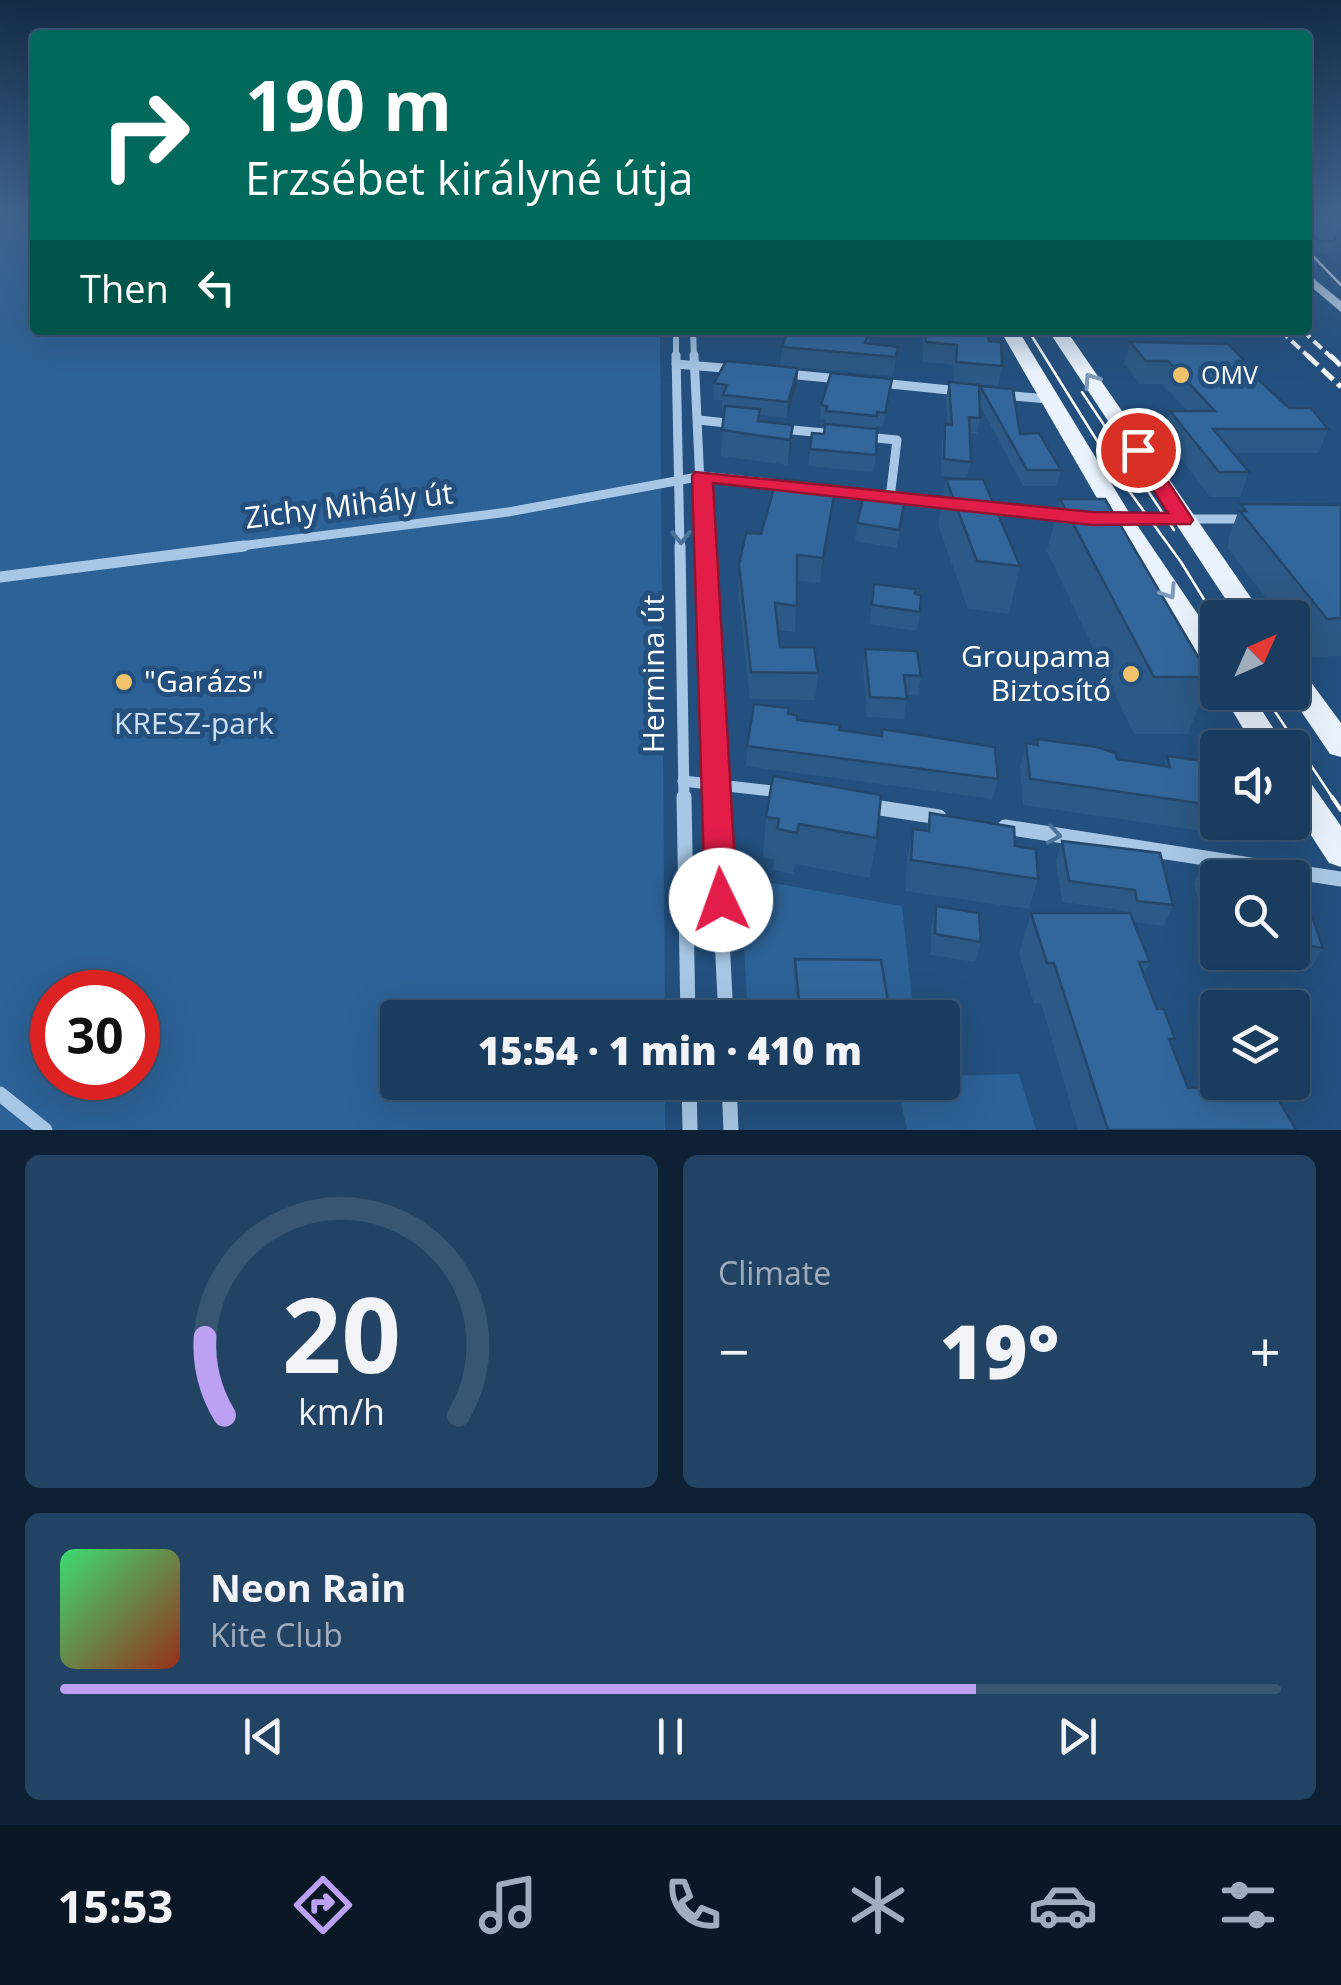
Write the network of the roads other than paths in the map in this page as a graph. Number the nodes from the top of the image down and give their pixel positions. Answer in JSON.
{"nodes":[{"id":1,"x":1312,"y":282,"type":"edge"},
{"id":2,"x":1341,"y":308,"type":"edge"},
{"id":3,"x":676,"y":335,"type":"edge"},
{"id":4,"x":693,"y":335,"type":"edge"},
{"id":5,"x":1012,"y":335,"type":"edge"},
{"id":6,"x":1061,"y":335,"type":"edge"},
{"id":7,"x":676,"y":364,"type":"junction"},
{"id":8,"x":695,"y":365,"type":"junction"},
{"id":9,"x":754,"y":370,"type":"edge"},
{"id":10,"x":774,"y":372,"type":"edge"},
{"id":11,"x":854,"y":380,"type":"edge"},
{"id":12,"x":874,"y":382,"type":"edge"},
{"id":13,"x":973,"y":392,"type":"edge"},
{"id":14,"x":993,"y":394,"type":"edge"},
{"id":15,"x":1050,"y":400,"type":"junction"},
{"id":16,"x":699,"y":420,"type":"junction"},
{"id":17,"x":750,"y":425,"type":"edge"},
{"id":18,"x":768,"y":427,"type":"edge"},
{"id":19,"x":842,"y":434,"type":"edge"},
{"id":20,"x":860,"y":436,"type":"edge"},
{"id":21,"x":702,"y":476,"type":"junction"},
{"id":22,"x":680,"y":480,"type":"junction"},
{"id":23,"x":800,"y":486,"type":"edge"},
{"id":24,"x":818,"y":489,"type":"edge"},
{"id":25,"x":890,"y":498,"type":"junction"},
{"id":26,"x":1074,"y":517,"type":"edge"},
{"id":27,"x":1114,"y":519,"type":"junction"},
{"id":28,"x":1183,"y":520,"type":"junction"},
{"id":29,"x":1253,"y":520,"type":"edge"},
{"id":30,"x":0,"y":577,"type":"edge"},
{"id":31,"x":1239,"y":600,"type":"edge"},
{"id":32,"x":1200,"y":641,"type":"edge"},
{"id":33,"x":1310,"y":702,"type":"edge"},
{"id":34,"x":1341,"y":746,"type":"edge"},
{"id":35,"x":683,"y":781,"type":"junction"},
{"id":36,"x":716,"y":782,"type":"junction"},
{"id":37,"x":794,"y":794,"type":"edge"},
{"id":38,"x":852,"y":803,"type":"edge"},
{"id":39,"x":1310,"y":807,"type":"edge"},
{"id":40,"x":950,"y":818,"type":"edge"},
{"id":41,"x":989,"y":824,"type":"edge"},
{"id":42,"x":1341,"y":853,"type":"edge"},
{"id":43,"x":1341,"y":879,"type":"edge"},
{"id":44,"x":688,"y":1000,"type":"edge"},
{"id":45,"x":725,"y":1000,"type":"edge"},
{"id":46,"x":0,"y":1094,"type":"edge"},
{"id":47,"x":689,"y":1100,"type":"edge"},
{"id":48,"x":730,"y":1100,"type":"edge"},
{"id":49,"x":45,"y":1130,"type":"edge"},
{"id":50,"x":690,"y":1130,"type":"edge"},
{"id":51,"x":731,"y":1130,"type":"edge"}],
"edges":[{"from":1,"to":2,"type":"street"},
{"from":3,"to":7,"type":"street","name":"Hermina út"},
{"from":4,"to":8,"type":"street","name":"Hermina út"},
{"from":5,"to":15,"type":"main road"},
{"from":28,"to":6,"type":"main road","one_way":true},
{"from":7,"to":8,"type":"street"},
{"from":7,"to":22,"type":"street","name":"Hermina út"},
{"from":8,"to":9,"type":"street"},
{"from":8,"to":16,"type":"street","name":"Hermina út"},
{"from":10,"to":11,"type":"street"},
{"from":12,"to":13,"type":"street"},
{"from":14,"to":15,"type":"street"},
{"from":15,"to":27,"type":"main road"},
{"from":16,"to":17,"type":"street"},
{"from":16,"to":21,"type":"street","name":"Hermina út"},
{"from":18,"to":19,"type":"street"},
{"from":20,"to":25,"type":"street"},
{"from":21,"to":22,"type":"street","name":"Zichy Mihály út"},
{"from":21,"to":23,"type":"street","name":"Zichy Mihály út"},
{"from":21,"to":36,"type":"street","name":"Hermina út"},
{"from":22,"to":30,"type":"street","name":"Zichy Mihály út"},
{"from":22,"to":35,"type":"street","name":"Hermina út","one_way":true},
{"from":24,"to":25,"type":"street"},
{"from":25,"to":26,"type":"street"},
{"from":27,"to":28,"type":"street"},
{"from":27,"to":32,"type":"main road","one_way":true},
{"from":28,"to":29,"type":"street"},
{"from":28,"to":31,"type":"main road"},
{"from":33,"to":34,"type":"main road"},
{"from":35,"to":36,"type":"street"},
{"from":35,"to":44,"type":"street","name":"Hermina út"},
{"from":36,"to":37,"type":"street"},
{"from":36,"to":45,"type":"street","name":"Hermina út"},
{"from":38,"to":40,"type":"street"},
{"from":39,"to":42,"type":"main road"},
{"from":41,"to":43,"type":"street","one_way":true},
{"from":46,"to":49,"type":"street"},
{"from":47,"to":50,"type":"street"},
{"from":48,"to":51,"type":"street"}]}
